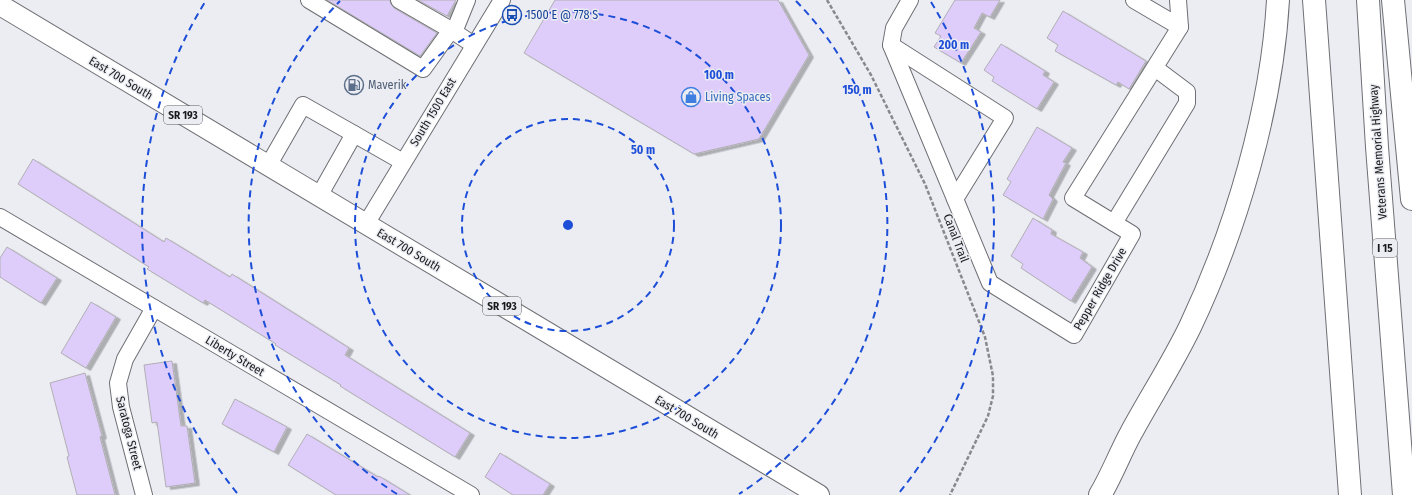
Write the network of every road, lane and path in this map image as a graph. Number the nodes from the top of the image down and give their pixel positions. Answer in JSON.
{"nodes":[{"id":1,"x":309,"y":0,"type":"edge"},
{"id":2,"x":399,"y":0,"type":"edge"},
{"id":3,"x":467,"y":0,"type":"edge"},
{"id":4,"x":502,"y":0,"type":"edge"},
{"id":5,"x":827,"y":0,"type":"edge"},
{"id":6,"x":910,"y":0,"type":"edge"},
{"id":7,"x":1134,"y":0,"type":"edge"},
{"id":8,"x":1178,"y":0,"type":"edge"},
{"id":9,"x":1278,"y":0,"type":"edge"},
{"id":10,"x":1314,"y":0,"type":"edge"},
{"id":11,"x":1368,"y":0,"type":"edge"},
{"id":12,"x":1393,"y":0,"type":"edge"},
{"id":13,"x":0,"y":5,"type":"edge"},
{"id":14,"x":1180,"y":27,"type":"junction"},
{"id":15,"x":452,"y":31,"type":"junction"},
{"id":16,"x":474,"y":45,"type":"junction"},
{"id":17,"x":891,"y":45,"type":"junction"},
{"id":18,"x":1155,"y":68,"type":"junction"},
{"id":19,"x":354,"y":134,"type":"junction"},
{"id":20,"x":403,"y":162,"type":"junction"},
{"id":21,"x":268,"y":166,"type":"junction"},
{"id":22,"x":319,"y":196,"type":"junction"},
{"id":23,"x":955,"y":199,"type":"junction"},
{"id":24,"x":1412,"y":199,"type":"edge"},
{"id":25,"x":0,"y":217,"type":"edge"},
{"id":26,"x":1114,"y":223,"type":"junction"},
{"id":27,"x":366,"y":224,"type":"junction"},
{"id":28,"x":154,"y":308,"type":"junction"},
{"id":29,"x":1131,"y":434,"type":"junction"},
{"id":30,"x":144,"y":495,"type":"edge"},
{"id":31,"x":471,"y":495,"type":"edge"},
{"id":32,"x":819,"y":495,"type":"edge"},
{"id":33,"x":950,"y":495,"type":"edge"},
{"id":34,"x":1085,"y":495,"type":"edge"},
{"id":35,"x":1100,"y":495,"type":"edge"},
{"id":36,"x":1350,"y":495,"type":"edge"},
{"id":37,"x":1404,"y":495,"type":"edge"}],
"edges":[{"from":1,"to":15,"type":"street"},
{"from":2,"to":15,"type":"street"},
{"from":3,"to":15,"type":"street"},
{"from":4,"to":16,"type":"street","name":"South 1500 East"},
{"from":5,"to":33,"type":"path","name":"Canal Trail"},
{"from":6,"to":17,"type":"street"},
{"from":7,"to":14,"type":"street"},
{"from":8,"to":14,"type":"street"},
{"from":9,"to":29,"type":"highway"},
{"from":10,"to":36,"type":"highway"},
{"from":11,"to":37,"type":"highway","name":"Veterans Memorial Highway","number":"I 15"},
{"from":12,"to":24,"type":"highway"},
{"from":13,"to":21,"type":"main road","name":"East 700 South","number":"SR 193"},
{"from":14,"to":18,"type":"street","name":"Pepper Ridge Drive"},
{"from":15,"to":16,"type":"street"},
{"from":16,"to":20,"type":"street","name":"South 1500 East"},
{"from":17,"to":23,"type":"street","name":"Pepper Ridge Drive"},
{"from":17,"to":23,"type":"street"},
{"from":18,"to":26,"type":"street"},
{"from":18,"to":26,"type":"street","name":"Pepper Ridge Drive"},
{"from":19,"to":20,"type":"street"},
{"from":19,"to":21,"type":"street"},
{"from":19,"to":22,"type":"street"},
{"from":20,"to":27,"type":"street","name":"South 1500 East"},
{"from":21,"to":22,"type":"main road","name":"East 700 South","number":"SR 193"},
{"from":22,"to":27,"type":"main road","name":"East 700 South","number":"SR 193"},
{"from":23,"to":26,"type":"street","name":"Pepper Ridge Drive"},
{"from":25,"to":28,"type":"street","name":"Liberty Street"},
{"from":27,"to":32,"type":"main road","name":"East 700 South","number":"SR 193"},
{"from":28,"to":30,"type":"street","name":"Saratoga Street"},
{"from":28,"to":31,"type":"street","name":"Liberty Street"},
{"from":29,"to":34,"type":"highway"},
{"from":29,"to":35,"type":"highway"}]}
